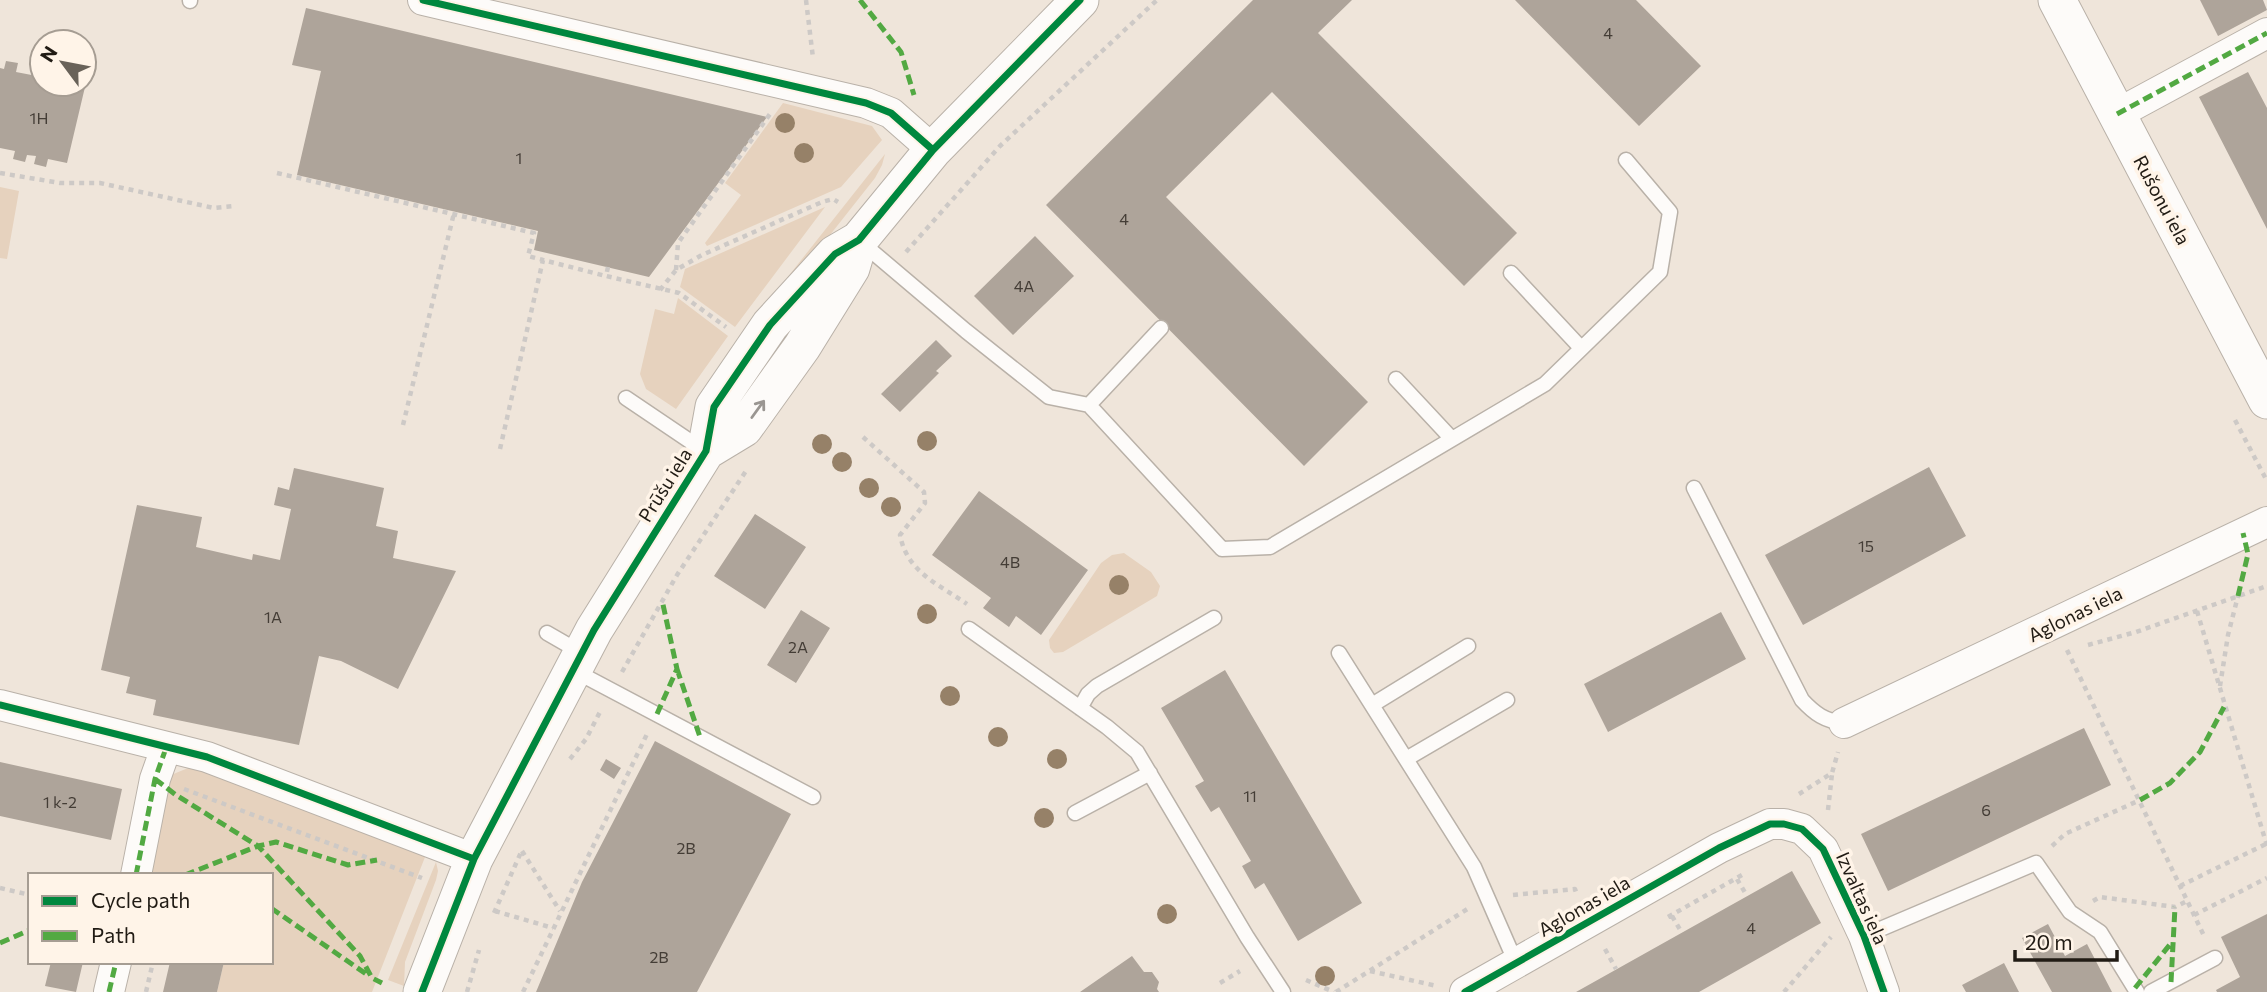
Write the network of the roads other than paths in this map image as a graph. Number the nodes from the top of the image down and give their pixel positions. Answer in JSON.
{"nodes":[{"id":1,"x":423,"y":0,"type":"edge"},
{"id":2,"x":1080,"y":0,"type":"edge"},
{"id":3,"x":2057,"y":0,"type":"edge"},
{"id":4,"x":2267,"y":33,"type":"edge"},
{"id":5,"x":2117,"y":114,"type":"junction"},
{"id":6,"x":933,"y":150,"type":"junction"},
{"id":7,"x":1626,"y":160,"type":"dead end"},
{"id":8,"x":859,"y":240,"type":"junction"},
{"id":9,"x":1511,"y":273,"type":"dead end"},
{"id":10,"x":1161,"y":328,"type":"dead end"},
{"id":11,"x":1581,"y":348,"type":"junction"},
{"id":12,"x":1396,"y":379,"type":"dead end"},
{"id":13,"x":626,"y":397,"type":"dead end"},
{"id":14,"x":2267,"y":400,"type":"edge"},
{"id":15,"x":1089,"y":405,"type":"junction"},
{"id":16,"x":1452,"y":439,"type":"junction"},
{"id":17,"x":706,"y":451,"type":"junction"},
{"id":18,"x":1694,"y":488,"type":"dead end"},
{"id":19,"x":2267,"y":522,"type":"edge"},
{"id":20,"x":1214,"y":618,"type":"dead end"},
{"id":21,"x":970,"y":629,"type":"dead end"},
{"id":22,"x":547,"y":633,"type":"dead end"},
{"id":23,"x":1468,"y":646,"type":"dead end"},
{"id":24,"x":1339,"y":653,"type":"dead end"},
{"id":25,"x":577,"y":662,"type":"junction"},
{"id":26,"x":1507,"y":700,"type":"dead end"},
{"id":27,"x":0,"y":705,"type":"edge"},
{"id":28,"x":1372,"y":705,"type":"junction"},
{"id":29,"x":1080,"y":708,"type":"junction"},
{"id":30,"x":1841,"y":737,"type":"joint"},
{"id":31,"x":166,"y":748,"type":"junction"},
{"id":32,"x":1406,"y":759,"type":"junction"},
{"id":33,"x":1150,"y":773,"type":"junction"},
{"id":34,"x":813,"y":797,"type":"dead end"},
{"id":35,"x":1075,"y":813,"type":"dead end"},
{"id":36,"x":1719,"y":848,"type":"joint"},
{"id":37,"x":474,"y":859,"type":"junction"},
{"id":38,"x":136,"y":873,"type":"edge"},
{"id":39,"x":1851,"y":932,"type":"junction"},
{"id":40,"x":2215,"y":958,"type":"road end"},
{"id":41,"x":1516,"y":963,"type":"junction"},
{"id":42,"x":116,"y":964,"type":"edge"},
{"id":43,"x":1452,"y":989,"type":"edge"},
{"id":44,"x":109,"y":992,"type":"edge"},
{"id":45,"x":422,"y":992,"type":"edge"},
{"id":46,"x":1283,"y":992,"type":"edge"},
{"id":47,"x":1884,"y":992,"type":"edge"},
{"id":48,"x":2137,"y":992,"type":"edge"},
{"id":49,"x":2151,"y":992,"type":"edge"}],
"edges":[{"from":1,"to":6,"type":"street"},
{"from":2,"to":6,"type":"street","name":"Prūšu iela"},
{"from":3,"to":5,"type":"street","name":"Rušonu iela"},
{"from":4,"to":5,"type":"street"},
{"from":5,"to":14,"type":"street","name":"Rušonu iela"},
{"from":6,"to":8,"type":"street","name":"Prūšu iela"},
{"from":7,"to":11,"type":"lane"},
{"from":8,"to":15,"type":"lane"},
{"from":8,"to":17,"type":"street","name":"Prūšu iela"},
{"from":9,"to":11,"type":"lane"},
{"from":10,"to":15,"type":"lane"},
{"from":11,"to":16,"type":"lane"},
{"from":12,"to":16,"type":"lane"},
{"from":13,"to":17,"type":"lane"},
{"from":15,"to":16,"type":"lane"},
{"from":17,"to":25,"type":"street","name":"Prūšu iela"},
{"from":18,"to":30,"type":"lane"},
{"from":19,"to":30,"type":"street","name":"Aglonas iela"},
{"from":20,"to":29,"type":"lane"},
{"from":21,"to":29,"type":"lane"},
{"from":22,"to":25,"type":"lane"},
{"from":23,"to":28,"type":"lane"},
{"from":24,"to":28,"type":"lane"},
{"from":25,"to":34,"type":"lane"},
{"from":25,"to":37,"type":"street","name":"Prūšu iela"},
{"from":26,"to":32,"type":"lane"},
{"from":27,"to":31,"type":"street"},
{"from":28,"to":32,"type":"lane"},
{"from":29,"to":33,"type":"lane"},
{"from":31,"to":37,"type":"street"},
{"from":31,"to":38,"type":"street"},
{"from":32,"to":41,"type":"lane"},
{"from":33,"to":35,"type":"lane"},
{"from":33,"to":46,"type":"lane"},
{"from":36,"to":39,"type":"street","name":"Izvaltas iela"},
{"from":36,"to":41,"type":"street","name":"Aglonas iela"},
{"from":37,"to":45,"type":"street","name":"Prūšu iela"},
{"from":39,"to":47,"type":"street","name":"Izvaltas iela"},
{"from":39,"to":48,"type":"lane"},
{"from":40,"to":49,"type":"lane"},
{"from":41,"to":43,"type":"street","name":"Aglonas iela"},
{"from":42,"to":44,"type":"street"}]}
